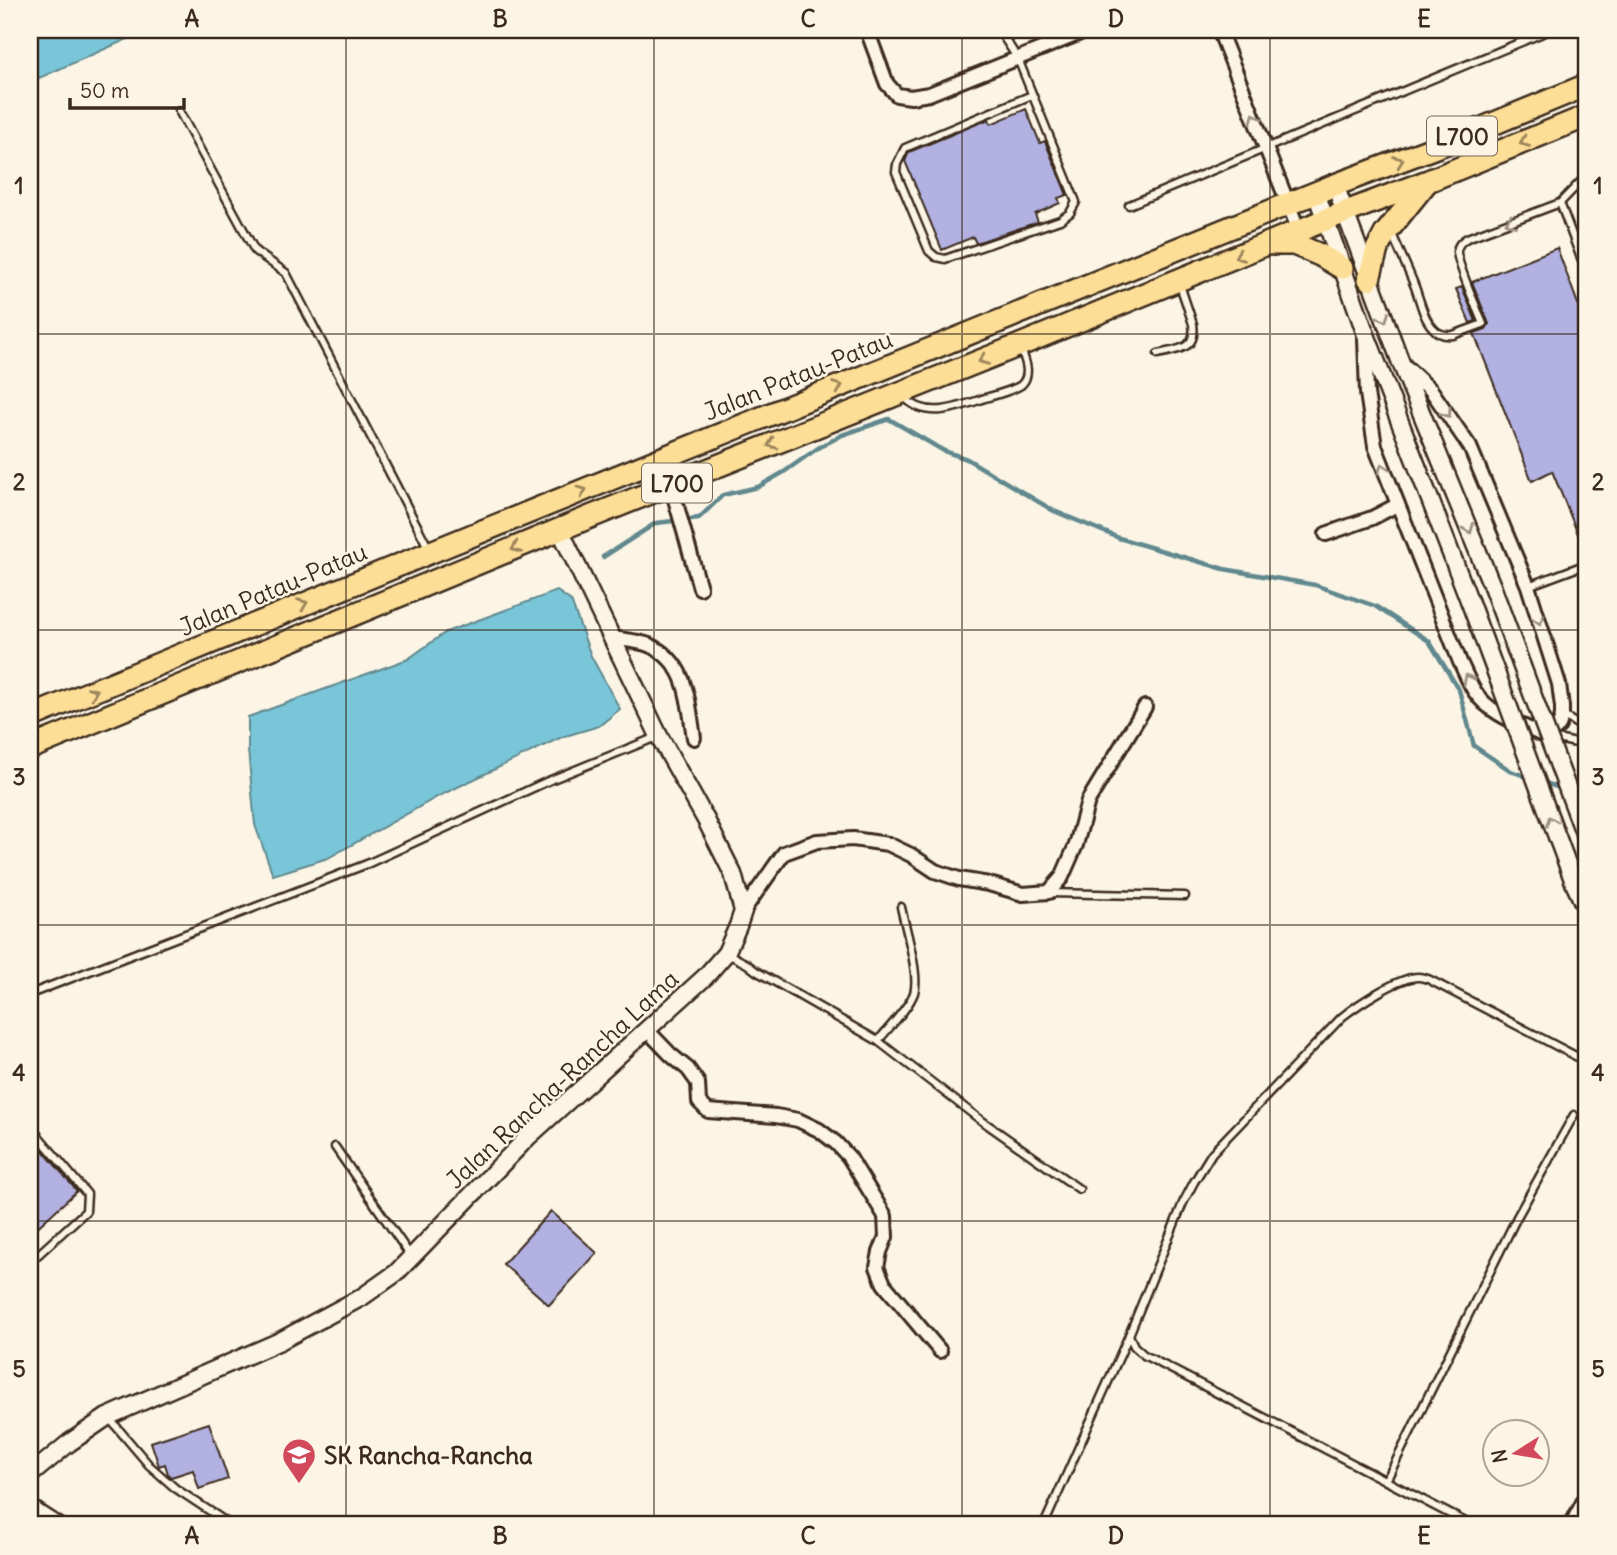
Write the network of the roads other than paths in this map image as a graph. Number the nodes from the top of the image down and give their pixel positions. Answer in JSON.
{"nodes":[{"id":1,"x":867,"y":30,"type":"edge"},
{"id":2,"x":999,"y":30,"type":"edge"},
{"id":3,"x":1088,"y":30,"type":"edge"},
{"id":4,"x":1219,"y":30,"type":"edge"},
{"id":5,"x":1550,"y":30,"type":"edge"},
{"id":6,"x":1018,"y":59,"type":"junction"},
{"id":7,"x":1587,"y":85,"type":"edge"},
{"id":8,"x":1032,"y":94,"type":"junction"},
{"id":9,"x":178,"y":111,"type":"dead end"},
{"id":10,"x":1587,"y":116,"type":"edge"},
{"id":11,"x":1266,"y":147,"type":"junction"},
{"id":12,"x":1587,"y":175,"type":"edge"},
{"id":13,"x":1427,"y":181,"type":"junction"},
{"id":14,"x":1325,"y":189,"type":"junction"},
{"id":15,"x":1560,"y":203,"type":"junction"},
{"id":16,"x":1289,"y":204,"type":"junction"},
{"id":17,"x":1129,"y":205,"type":"dead end"},
{"id":18,"x":1335,"y":217,"type":"junction"},
{"id":19,"x":1390,"y":228,"type":"junction"},
{"id":20,"x":1299,"y":231,"type":"junction"},
{"id":21,"x":1269,"y":244,"type":"junction"},
{"id":22,"x":1342,"y":268,"type":"junction"},
{"id":23,"x":1587,"y":274,"type":"edge"},
{"id":24,"x":1369,"y":279,"type":"junction"},
{"id":25,"x":1178,"y":280,"type":"junction"},
{"id":26,"x":1365,"y":332,"type":"junction"},
{"id":27,"x":1020,"y":345,"type":"junction"},
{"id":28,"x":1158,"y":354,"type":"dead end"},
{"id":29,"x":1401,"y":363,"type":"junction"},
{"id":30,"x":900,"y":393,"type":"junction"},
{"id":31,"x":671,"y":485,"type":"junction"},
{"id":32,"x":1397,"y":505,"type":"junction"},
{"id":33,"x":560,"y":530,"type":"junction"},
{"id":34,"x":1326,"y":534,"type":"dead end"},
{"id":35,"x":431,"y":552,"type":"junction"},
{"id":36,"x":1587,"y":564,"type":"edge"},
{"id":37,"x":1528,"y":586,"type":"junction"},
{"id":38,"x":700,"y":588,"type":"dead end"},
{"id":39,"x":612,"y":638,"type":"junction"},
{"id":40,"x":1145,"y":707,"type":"dead end"},
{"id":41,"x":1562,"y":715,"type":"junction"},
{"id":42,"x":30,"y":717,"type":"edge"},
{"id":43,"x":1587,"y":730,"type":"edge"},
{"id":44,"x":659,"y":736,"type":"junction"},
{"id":45,"x":1546,"y":737,"type":"junction"},
{"id":46,"x":694,"y":738,"type":"dead end"},
{"id":47,"x":1587,"y":745,"type":"edge"},
{"id":48,"x":30,"y":748,"type":"edge"},
{"id":49,"x":1587,"y":841,"type":"edge"},
{"id":50,"x":1049,"y":892,"type":"junction"},
{"id":51,"x":1185,"y":895,"type":"dead end"},
{"id":52,"x":901,"y":907,"type":"dead end"},
{"id":53,"x":743,"y":911,"type":"junction"},
{"id":54,"x":1587,"y":911,"type":"edge"},
{"id":55,"x":726,"y":953,"type":"junction"},
{"id":56,"x":30,"y":993,"type":"edge"},
{"id":57,"x":646,"y":1029,"type":"junction"},
{"id":58,"x":878,"y":1041,"type":"junction"},
{"id":59,"x":1587,"y":1062,"type":"edge"},
{"id":60,"x":1574,"y":1115,"type":"dead end"},
{"id":61,"x":30,"y":1126,"type":"edge"},
{"id":62,"x":335,"y":1147,"type":"dead end"},
{"id":63,"x":1079,"y":1189,"type":"dead end"},
{"id":64,"x":412,"y":1257,"type":"junction"},
{"id":65,"x":30,"y":1262,"type":"edge"},
{"id":66,"x":1129,"y":1335,"type":"junction"},
{"id":67,"x":940,"y":1351,"type":"dead end"},
{"id":68,"x":107,"y":1417,"type":"junction"},
{"id":69,"x":30,"y":1475,"type":"edge"},
{"id":70,"x":1385,"y":1481,"type":"junction"},
{"id":71,"x":1587,"y":1495,"type":"edge"},
{"id":72,"x":30,"y":1506,"type":"edge"},
{"id":73,"x":59,"y":1525,"type":"edge"},
{"id":74,"x":231,"y":1525,"type":"edge"},
{"id":75,"x":1044,"y":1525,"type":"edge"},
{"id":76,"x":1471,"y":1525,"type":"edge"},
{"id":77,"x":1571,"y":1525,"type":"edge"}],
"edges":[{"from":1,"to":6,"type":"street"},
{"from":2,"to":6,"type":"lane"},
{"from":3,"to":6,"type":"street"},
{"from":11,"to":4,"type":"street","one_way":true},
{"from":5,"to":11,"type":"lane"},
{"from":6,"to":8,"type":"lane"},
{"from":14,"to":7,"type":"main road","name":"Jalan Patau-Patau","number":"L700","one_way":true},
{"from":8,"to":8,"type":"lane"},
{"from":9,"to":35,"type":"lane"},
{"from":10,"to":13,"type":"main road","number":"L700","one_way":true},
{"from":11,"to":16,"type":"street"},
{"from":11,"to":17,"type":"lane"},
{"from":12,"to":15,"type":"lane"},
{"from":13,"to":18,"type":"main road","number":"L700"},
{"from":13,"to":19,"type":"main road"},
{"from":14,"to":16,"type":"main road","name":"Jalan Patau-Patau","number":"L700"},
{"from":14,"to":18,"type":"street"},
{"from":15,"to":19,"type":"lane","one_way":true},
{"from":15,"to":23,"type":"lane"},
{"from":16,"to":20,"type":"street"},
{"from":35,"to":16,"type":"main road","name":"Jalan Patau-Patau","number":"L700","one_way":true},
{"from":18,"to":20,"type":"main road","number":"L700"},
{"from":18,"to":22,"type":"street"},
{"from":18,"to":24,"type":"street"},
{"from":19,"to":24,"type":"main road"},
{"from":20,"to":21,"type":"main road","number":"L700"},
{"from":21,"to":22,"type":"main road"},
{"from":21,"to":25,"type":"main road","number":"L700","one_way":true},
{"from":22,"to":26,"type":"street"},
{"from":24,"to":29,"type":"street","one_way":true},
{"from":25,"to":27,"type":"main road","number":"L700"},
{"from":25,"to":28,"type":"lane"},
{"from":32,"to":26,"type":"street","one_way":true},
{"from":54,"to":26,"type":"street","one_way":true,"bridge":true},
{"from":27,"to":30,"type":"main road","number":"L700","one_way":true},
{"from":27,"to":30,"type":"lane"},
{"from":29,"to":37,"type":"street","one_way":true},
{"from":29,"to":49,"type":"street","one_way":true,"bridge":true},
{"from":30,"to":31,"type":"main road","number":"L700","one_way":true},
{"from":31,"to":33,"type":"main road","number":"L700"},
{"from":31,"to":38,"type":"street"},
{"from":32,"to":34,"type":"street"},
{"from":45,"to":32,"type":"street","one_way":true},
{"from":33,"to":39,"type":"street"},
{"from":33,"to":48,"type":"main road","number":"L700","one_way":true},
{"from":42,"to":35,"type":"main road","name":"Jalan Patau-Patau","number":"L700","one_way":true},
{"from":36,"to":37,"type":"lane"},
{"from":37,"to":41,"type":"street","one_way":true},
{"from":39,"to":44,"type":"street"},
{"from":39,"to":46,"type":"street"},
{"from":40,"to":50,"type":"street"},
{"from":41,"to":43,"type":"lane"},
{"from":41,"to":45,"type":"street"},
{"from":44,"to":53,"type":"street"},
{"from":44,"to":56,"type":"lane"},
{"from":45,"to":47,"type":"lane"},
{"from":50,"to":51,"type":"lane"},
{"from":50,"to":53,"type":"street"},
{"from":52,"to":58,"type":"lane"},
{"from":53,"to":55,"type":"street","name":"Jalan Rancha-Rancha Lama"},
{"from":55,"to":57,"type":"street","name":"Jalan Rancha-Rancha Lama"},
{"from":55,"to":58,"type":"lane"},
{"from":57,"to":64,"type":"street","name":"Jalan Rancha-Rancha Lama"},
{"from":57,"to":67,"type":"street"},
{"from":58,"to":63,"type":"lane"},
{"from":59,"to":66,"type":"lane"},
{"from":60,"to":70,"type":"lane"},
{"from":61,"to":65,"type":"lane"},
{"from":62,"to":64,"type":"lane"},
{"from":64,"to":68,"type":"street","name":"Jalan Rancha-Rancha Lama"},
{"from":66,"to":70,"type":"lane"},
{"from":66,"to":75,"type":"lane"},
{"from":68,"to":69,"type":"street","name":"Jalan Rancha-Rancha Lama"},
{"from":68,"to":74,"type":"lane"},
{"from":70,"to":76,"type":"lane"},
{"from":71,"to":77,"type":"street"},
{"from":72,"to":73,"type":"street"}]}
